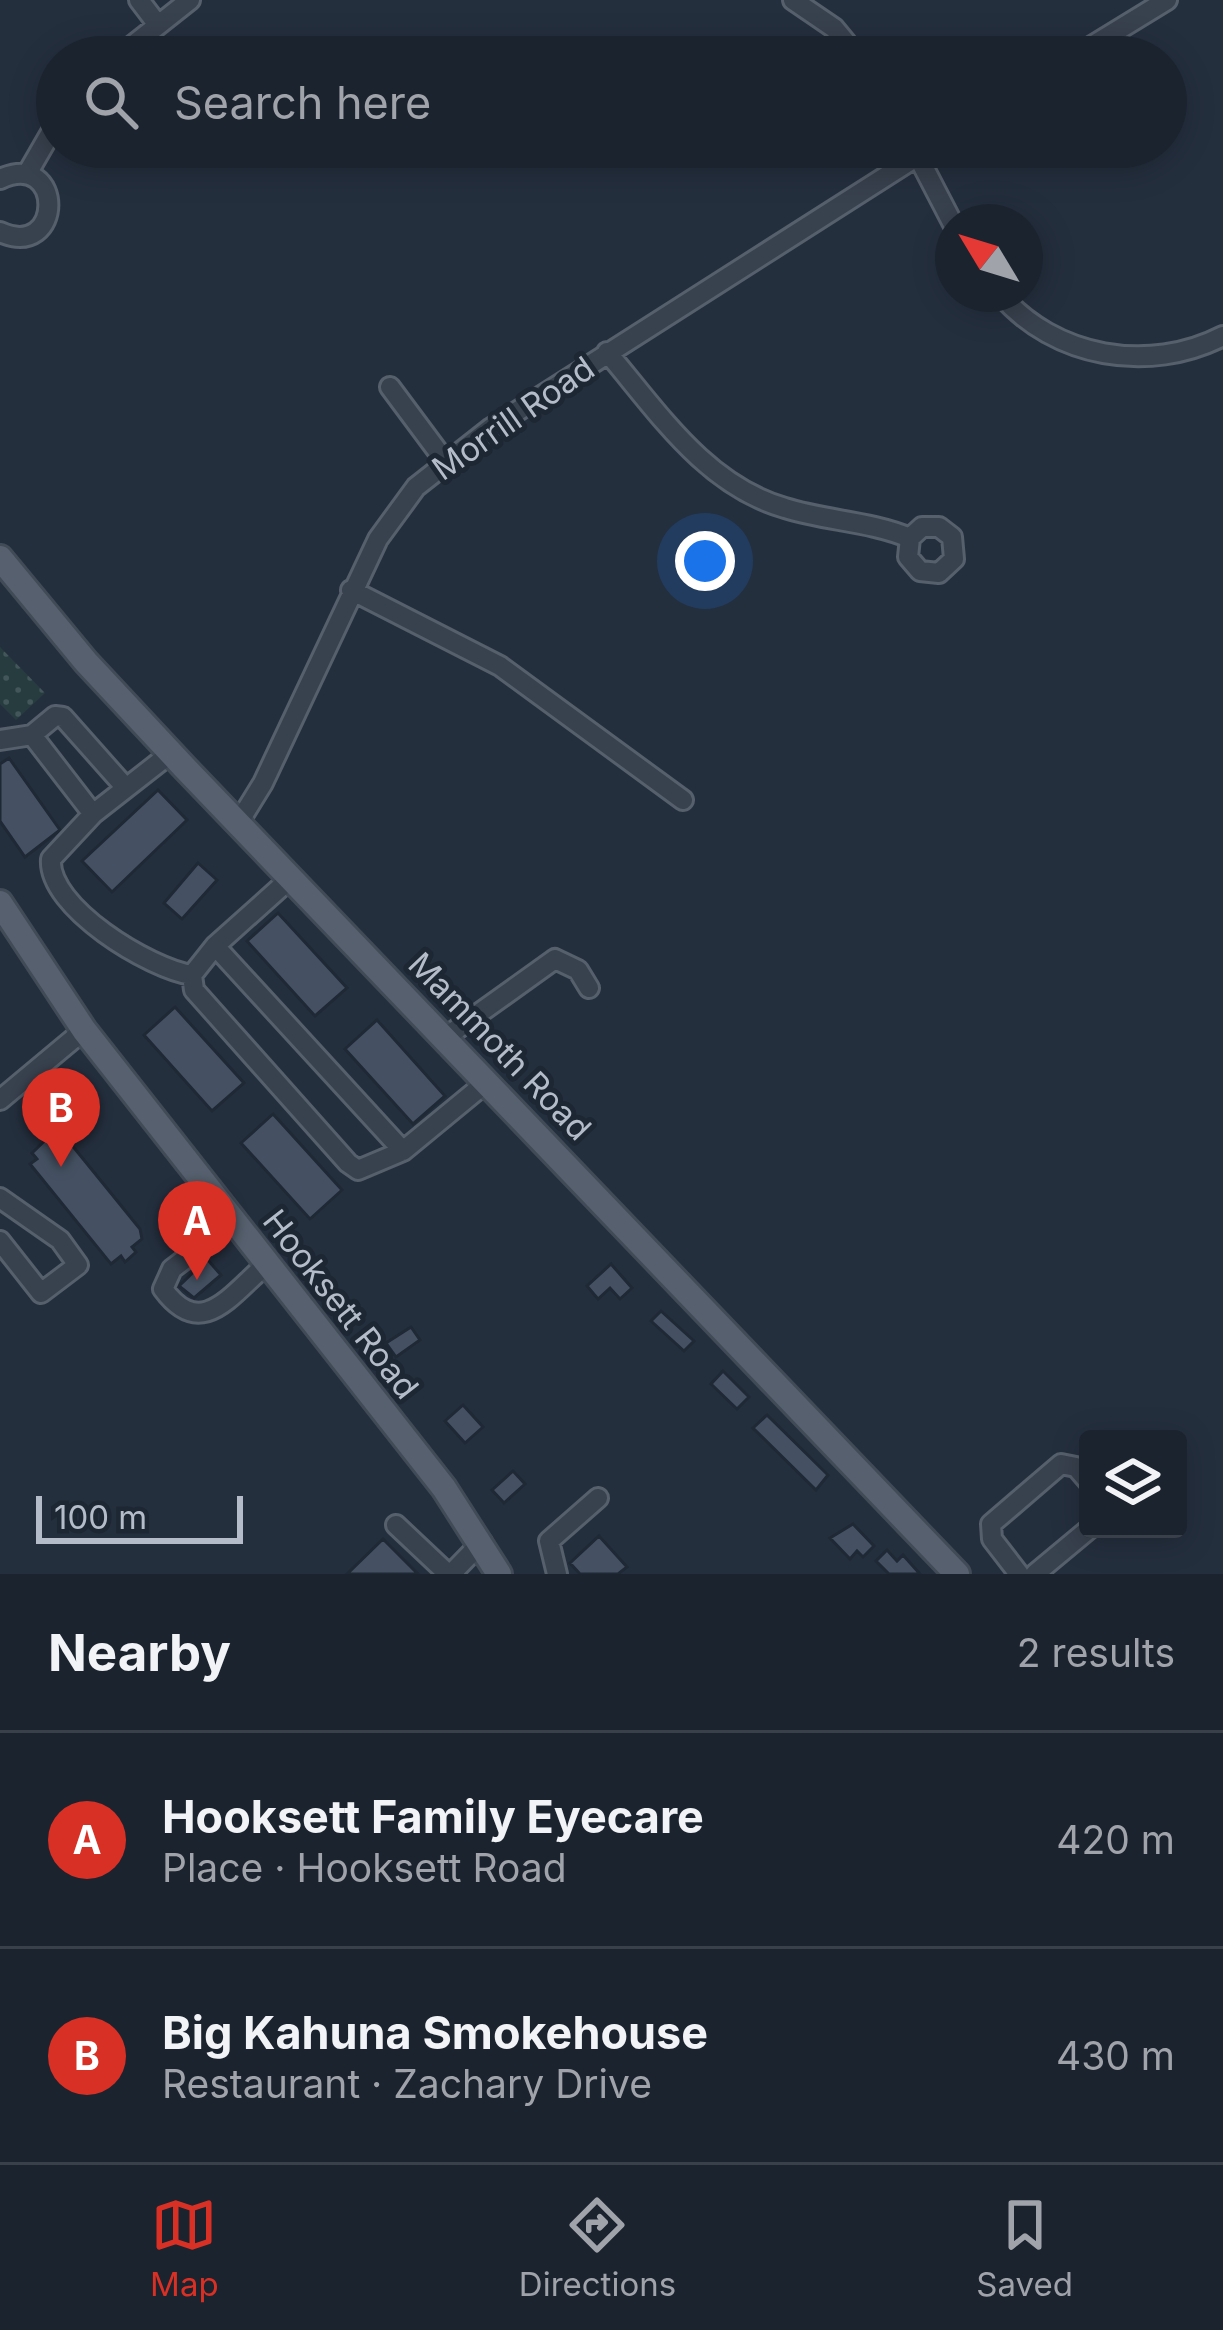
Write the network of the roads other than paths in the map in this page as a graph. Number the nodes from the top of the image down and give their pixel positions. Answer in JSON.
{"nodes":[{"id":1,"x":139,"y":0,"type":"edge"},
{"id":2,"x":190,"y":0,"type":"edge"},
{"id":3,"x":793,"y":0,"type":"edge"},
{"id":4,"x":1167,"y":0,"type":"edge"},
{"id":5,"x":158,"y":26,"type":"junction"},
{"id":6,"x":145,"y":36,"type":"edge"},
{"id":7,"x":841,"y":36,"type":"edge"},
{"id":8,"x":1108,"y":36,"type":"edge"},
{"id":9,"x":36,"y":158,"type":"edge"},
{"id":10,"x":893,"y":168,"type":"edge"},
{"id":11,"x":929,"y":168,"type":"edge"},
{"id":12,"x":27,"y":174,"type":"junction"},
{"id":13,"x":0,"y":178,"type":"edge"},
{"id":14,"x":944,"y":204,"type":"edge"},
{"id":15,"x":0,"y":232,"type":"edge"},
{"id":16,"x":1019,"y":312,"type":"edge"},
{"id":17,"x":1223,"y":336,"type":"edge"},
{"id":18,"x":608,"y":352,"type":"junction"},
{"id":19,"x":390,"y":387,"type":"dead end"},
{"id":20,"x":445,"y":461,"type":"junction"},
{"id":21,"x":910,"y":538,"type":"dead end"},
{"id":22,"x":0,"y":558,"type":"edge"},
{"id":23,"x":351,"y":590,"type":"junction"},
{"id":24,"x":32,"y":735,"type":"junction"},
{"id":25,"x":0,"y":740,"type":"edge"},
{"id":26,"x":171,"y":753,"type":"junction"},
{"id":27,"x":126,"y":788,"type":"junction"},
{"id":28,"x":683,"y":800,"type":"dead end"},
{"id":29,"x":93,"y":814,"type":"junction"},
{"id":30,"x":239,"y":822,"type":"junction"},
{"id":31,"x":292,"y":877,"type":"junction"},
{"id":32,"x":0,"y":903,"type":"edge"},
{"id":33,"x":215,"y":946,"type":"junction"},
{"id":34,"x":192,"y":975,"type":"junction"},
{"id":35,"x":589,"y":988,"type":"dead end"},
{"id":36,"x":84,"y":1030,"type":"junction"},
{"id":37,"x":446,"y":1037,"type":"junction"},
{"id":38,"x":488,"y":1081,"type":"junction"},
{"id":39,"x":0,"y":1100,"type":"edge"},
{"id":40,"x":403,"y":1151,"type":"junction"},
{"id":41,"x":1,"y":1201,"type":"edge"},
{"id":42,"x":235,"y":1221,"type":"junction"},
{"id":43,"x":0,"y":1240,"type":"edge"},
{"id":44,"x":268,"y":1263,"type":"junction"},
{"id":45,"x":1079,"y":1470,"type":"edge"},
{"id":46,"x":598,"y":1498,"type":"dead end"},
{"id":47,"x":396,"y":1525,"type":"dead end"},
{"id":48,"x":1079,"y":1537,"type":"edge"},
{"id":49,"x":482,"y":1542,"type":"junction"},
{"id":50,"x":450,"y":1574,"type":"edge"},
{"id":51,"x":499,"y":1574,"type":"edge"},
{"id":52,"x":557,"y":1574,"type":"edge"},
{"id":53,"x":957,"y":1574,"type":"edge"},
{"id":54,"x":1019,"y":1574,"type":"edge"},
{"id":55,"x":1035,"y":1574,"type":"edge"}],
"edges":[{"from":1,"to":5,"type":"street"},
{"from":2,"to":5,"type":"street"},
{"from":3,"to":7,"type":"street"},
{"from":4,"to":8,"type":"street"},
{"from":5,"to":6,"type":"street"},
{"from":9,"to":12,"type":"street"},
{"from":10,"to":18,"type":"street","name":"Morrill Road"},
{"from":11,"to":14,"type":"street"},
{"from":12,"to":13,"type":"street"},
{"from":12,"to":15,"type":"street"},
{"from":16,"to":17,"type":"street"},
{"from":18,"to":20,"type":"street","name":"Morrill Road"},
{"from":18,"to":21,"type":"street"},
{"from":19,"to":20,"type":"street"},
{"from":20,"to":23,"type":"street","name":"Morrill Road"},
{"from":22,"to":26,"type":"main road","name":"Mammoth Road"},
{"from":23,"to":28,"type":"street"},
{"from":23,"to":30,"type":"street","name":"Morrill Road"},
{"from":24,"to":25,"type":"street"},
{"from":24,"to":27,"type":"street"},
{"from":24,"to":29,"type":"street"},
{"from":26,"to":27,"type":"street"},
{"from":26,"to":30,"type":"main road","name":"Mammoth Road"},
{"from":27,"to":29,"type":"street"},
{"from":29,"to":34,"type":"street"},
{"from":30,"to":31,"type":"main road","name":"Mammoth Road"},
{"from":31,"to":33,"type":"street"},
{"from":31,"to":37,"type":"main road","name":"Mammoth Road"},
{"from":32,"to":36,"type":"main road","name":"Hooksett Road"},
{"from":33,"to":34,"type":"street"},
{"from":33,"to":40,"type":"street"},
{"from":34,"to":40,"type":"street"},
{"from":35,"to":37,"type":"street"},
{"from":36,"to":39,"type":"street"},
{"from":36,"to":42,"type":"main road","name":"Hooksett Road"},
{"from":37,"to":38,"type":"main road","name":"Mammoth Road"},
{"from":38,"to":40,"type":"street"},
{"from":38,"to":53,"type":"main road","name":"Mammoth Road"},
{"from":41,"to":43,"type":"street"},
{"from":42,"to":44,"type":"main road","name":"Hooksett Road"},
{"from":42,"to":44,"type":"street"},
{"from":44,"to":49,"type":"main road","name":"Hooksett Road"},
{"from":45,"to":54,"type":"street"},
{"from":46,"to":52,"type":"street"},
{"from":47,"to":50,"type":"street"},
{"from":48,"to":55,"type":"street"},
{"from":49,"to":50,"type":"street"},
{"from":49,"to":51,"type":"main road","name":"Hooksett Road"}]}
